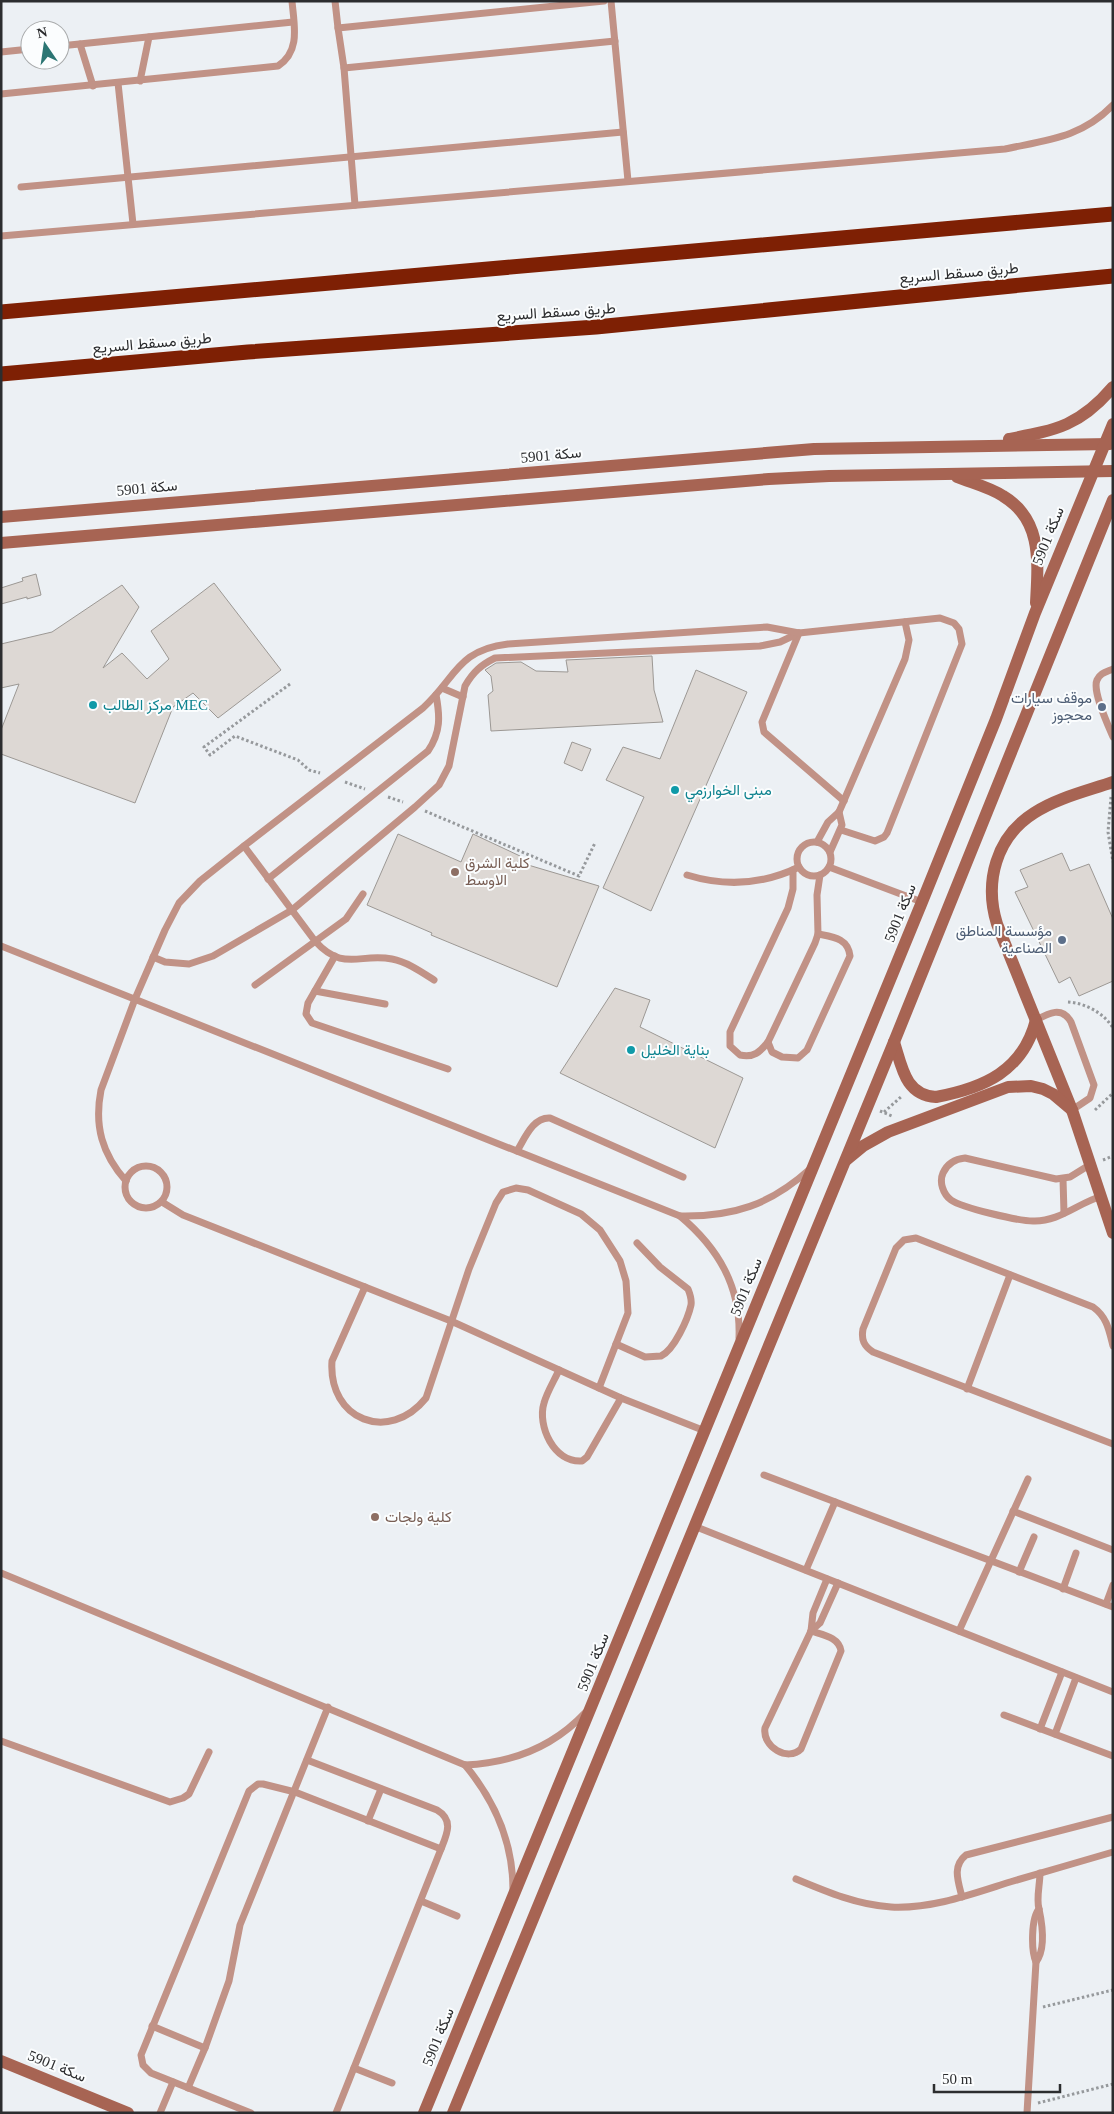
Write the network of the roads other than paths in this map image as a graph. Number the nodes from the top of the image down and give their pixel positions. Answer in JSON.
{"nodes":[{"id":1,"x":292,"y":1,"type":"edge"},
{"id":2,"x":335,"y":1,"type":"edge"},
{"id":3,"x":604,"y":1,"type":"edge"},
{"id":4,"x":611,"y":1,"type":"edge"},
{"id":5,"x":293,"y":22,"type":"junction"},
{"id":6,"x":338,"y":28,"type":"junction"},
{"id":7,"x":149,"y":37,"type":"junction"},
{"id":8,"x":615,"y":41,"type":"junction"},
{"id":9,"x":80,"y":44,"type":"junction"},
{"id":10,"x":70,"y":45,"type":"edge"},
{"id":11,"x":20,"y":50,"type":"edge"},
{"id":12,"x":1,"y":52,"type":"edge"},
{"id":13,"x":344,"y":68,"type":"junction"},
{"id":14,"x":140,"y":81,"type":"junction"},
{"id":15,"x":118,"y":83,"type":"junction"},
{"id":16,"x":93,"y":86,"type":"junction"},
{"id":17,"x":1,"y":94,"type":"edge"},
{"id":18,"x":1113,"y":105,"type":"edge"},
{"id":19,"x":623,"y":132,"type":"junction"},
{"id":20,"x":351,"y":157,"type":"junction"},
{"id":21,"x":128,"y":178,"type":"junction"},
{"id":22,"x":628,"y":181,"type":"junction"},
{"id":23,"x":21,"y":187,"type":"dead end"},
{"id":24,"x":355,"y":205,"type":"junction"},
{"id":25,"x":1113,"y":214,"type":"edge"},
{"id":26,"x":133,"y":224,"type":"junction"},
{"id":27,"x":1,"y":236,"type":"edge"},
{"id":28,"x":1113,"y":276,"type":"edge"},
{"id":29,"x":1,"y":312,"type":"edge"},
{"id":30,"x":1,"y":374,"type":"edge"},
{"id":31,"x":1113,"y":387,"type":"edge"},
{"id":32,"x":1113,"y":424,"type":"edge"},
{"id":33,"x":1108,"y":444,"type":"edge"},
{"id":34,"x":977,"y":445,"type":"junction"},
{"id":35,"x":1113,"y":470,"type":"edge"},
{"id":36,"x":1092,"y":472,"type":"junction"},
{"id":37,"x":947,"y":474,"type":"junction"},
{"id":38,"x":1113,"y":500,"type":"edge"},
{"id":39,"x":1,"y":516,"type":"edge"},
{"id":40,"x":1113,"y":527,"type":"edge"},
{"id":41,"x":1,"y":544,"type":"edge"},
{"id":42,"x":1092,"y":549,"type":"junction"},
{"id":43,"x":1035,"y":613,"type":"junction"},
{"id":44,"x":905,"y":622,"type":"junction"},
{"id":45,"x":799,"y":633,"type":"junction"},
{"id":46,"x":1113,"y":669,"type":"edge"},
{"id":47,"x":442,"y":688,"type":"junction"},
{"id":48,"x":436,"y":695,"type":"junction"},
{"id":49,"x":463,"y":697,"type":"junction"},
{"id":50,"x":1113,"y":737,"type":"edge"},
{"id":51,"x":1110,"y":783,"type":"edge"},
{"id":52,"x":844,"y":801,"type":"junction"},
{"id":53,"x":839,"y":812,"type":"junction"},
{"id":54,"x":841,"y":830,"type":"junction"},
{"id":55,"x":818,"y":842,"type":"junction"},
{"id":56,"x":244,"y":846,"type":"junction"},
{"id":57,"x":830,"y":852,"type":"junction"},
{"id":58,"x":829,"y":867,"type":"junction"},
{"id":59,"x":796,"y":869,"type":"junction"},
{"id":60,"x":687,"y":875,"type":"dead end"},
{"id":61,"x":820,"y":875,"type":"junction"},
{"id":62,"x":268,"y":878,"type":"junction"},
{"id":63,"x":363,"y":894,"type":"dead end"},
{"id":64,"x":922,"y":902,"type":"junction"},
{"id":65,"x":292,"y":910,"type":"junction"},
{"id":66,"x":818,"y":934,"type":"junction"},
{"id":67,"x":315,"y":941,"type":"junction"},
{"id":68,"x":1,"y":946,"type":"edge"},
{"id":69,"x":335,"y":956,"type":"junction"},
{"id":70,"x":153,"y":957,"type":"junction"},
{"id":71,"x":434,"y":980,"type":"dead end"},
{"id":72,"x":255,"y":985,"type":"dead end"},
{"id":73,"x":315,"y":991,"type":"junction"},
{"id":74,"x":136,"y":999,"type":"junction"},
{"id":75,"x":384,"y":1004,"type":"dead end"},
{"id":76,"x":1036,"y":1020,"type":"junction"},
{"id":77,"x":768,"y":1042,"type":"junction"},
{"id":78,"x":894,"y":1042,"type":"junction"},
{"id":79,"x":448,"y":1069,"type":"dead end"},
{"id":80,"x":1072,"y":1110,"type":"junction"},
{"id":81,"x":517,"y":1151,"type":"junction"},
{"id":82,"x":843,"y":1164,"type":"junction"},
{"id":83,"x":1091,"y":1164,"type":"junction"},
{"id":84,"x":813,"y":1167,"type":"junction"},
{"id":85,"x":683,"y":1177,"type":"dead end"},
{"id":86,"x":1063,"y":1179,"type":"junction"},
{"id":87,"x":126,"y":1182,"type":"junction"},
{"id":88,"x":1102,"y":1196,"type":"junction"},
{"id":89,"x":162,"y":1202,"type":"junction"},
{"id":90,"x":1064,"y":1213,"type":"junction"},
{"id":91,"x":680,"y":1216,"type":"junction"},
{"id":92,"x":1113,"y":1233,"type":"edge"},
{"id":93,"x":637,"y":1243,"type":"dead end"},
{"id":94,"x":1010,"y":1275,"type":"junction"},
{"id":95,"x":365,"y":1287,"type":"junction"},
{"id":96,"x":451,"y":1321,"type":"junction"},
{"id":97,"x":1111,"y":1328,"type":"edge"},
{"id":98,"x":616,"y":1344,"type":"junction"},
{"id":99,"x":1113,"y":1346,"type":"edge"},
{"id":100,"x":738,"y":1349,"type":"junction"},
{"id":101,"x":559,"y":1370,"type":"junction"},
{"id":102,"x":599,"y":1388,"type":"junction"},
{"id":103,"x":967,"y":1388,"type":"junction"},
{"id":104,"x":621,"y":1398,"type":"junction"},
{"id":105,"x":704,"y":1431,"type":"junction"},
{"id":106,"x":1113,"y":1444,"type":"edge"},
{"id":107,"x":764,"y":1475,"type":"dead end"},
{"id":108,"x":1028,"y":1479,"type":"dead end"},
{"id":109,"x":835,"y":1502,"type":"junction"},
{"id":110,"x":1013,"y":1512,"type":"junction"},
{"id":111,"x":694,"y":1526,"type":"junction"},
{"id":112,"x":1034,"y":1537,"type":"dead end"},
{"id":113,"x":1113,"y":1550,"type":"edge"},
{"id":114,"x":1076,"y":1553,"type":"dead end"},
{"id":115,"x":990,"y":1561,"type":"junction"},
{"id":116,"x":806,"y":1570,"type":"junction"},
{"id":117,"x":1019,"y":1572,"type":"junction"},
{"id":118,"x":1,"y":1573,"type":"edge"},
{"id":119,"x":827,"y":1579,"type":"junction"},
{"id":120,"x":838,"y":1583,"type":"junction"},
{"id":121,"x":1113,"y":1585,"type":"edge"},
{"id":122,"x":1063,"y":1588,"type":"junction"},
{"id":123,"x":1109,"y":1606,"type":"edge"},
{"id":124,"x":811,"y":1631,"type":"junction"},
{"id":125,"x":959,"y":1631,"type":"junction"},
{"id":126,"x":1062,"y":1672,"type":"junction"},
{"id":127,"x":1076,"y":1678,"type":"junction"},
{"id":128,"x":1112,"y":1690,"type":"edge"},
{"id":129,"x":593,"y":1705,"type":"junction"},
{"id":130,"x":328,"y":1707,"type":"junction"},
{"id":131,"x":1004,"y":1715,"type":"dead end"},
{"id":132,"x":1040,"y":1729,"type":"junction"},
{"id":133,"x":1055,"y":1734,"type":"junction"},
{"id":134,"x":1,"y":1740,"type":"edge"},
{"id":135,"x":209,"y":1752,"type":"dead end"},
{"id":136,"x":1113,"y":1756,"type":"edge"},
{"id":137,"x":307,"y":1760,"type":"junction"},
{"id":138,"x":465,"y":1765,"type":"junction"},
{"id":139,"x":382,"y":1789,"type":"junction"},
{"id":140,"x":295,"y":1792,"type":"junction"},
{"id":141,"x":1113,"y":1817,"type":"edge"},
{"id":142,"x":368,"y":1821,"type":"junction"},
{"id":143,"x":441,"y":1849,"type":"junction"},
{"id":144,"x":1113,"y":1852,"type":"edge"},
{"id":145,"x":1040,"y":1873,"type":"junction"},
{"id":146,"x":796,"y":1879,"type":"dead end"},
{"id":147,"x":962,"y":1897,"type":"junction"},
{"id":148,"x":513,"y":1898,"type":"junction"},
{"id":149,"x":420,"y":1901,"type":"junction"},
{"id":150,"x":457,"y":1916,"type":"dead end"},
{"id":151,"x":152,"y":2026,"type":"junction"},
{"id":152,"x":205,"y":2048,"type":"junction"},
{"id":153,"x":1,"y":2061,"type":"edge"},
{"id":154,"x":354,"y":2068,"type":"junction"},
{"id":155,"x":173,"y":2082,"type":"junction"},
{"id":156,"x":392,"y":2083,"type":"dead end"},
{"id":157,"x":188,"y":2088,"type":"junction"},
{"id":158,"x":1027,"y":2109,"type":"edge"},
{"id":159,"x":128,"y":2113,"type":"edge"},
{"id":160,"x":160,"y":2113,"type":"edge"},
{"id":161,"x":251,"y":2113,"type":"edge"},
{"id":162,"x":336,"y":2113,"type":"edge"},
{"id":163,"x":424,"y":2113,"type":"edge"},
{"id":164,"x":453,"y":2113,"type":"edge"}],
"edges":[{"from":1,"to":5,"type":"lane"},
{"from":2,"to":6,"type":"lane"},
{"from":3,"to":6,"type":"lane"},
{"from":4,"to":8,"type":"lane"},
{"from":5,"to":7,"type":"lane"},
{"from":5,"to":14,"type":"lane"},
{"from":6,"to":13,"type":"lane"},
{"from":7,"to":9,"type":"lane"},
{"from":7,"to":14,"type":"lane"},
{"from":8,"to":13,"type":"lane"},
{"from":8,"to":19,"type":"lane"},
{"from":9,"to":10,"type":"lane"},
{"from":9,"to":16,"type":"lane"},
{"from":11,"to":12,"type":"lane"},
{"from":13,"to":20,"type":"lane"},
{"from":14,"to":15,"type":"lane"},
{"from":15,"to":16,"type":"lane"},
{"from":15,"to":21,"type":"lane"},
{"from":16,"to":17,"type":"lane"},
{"from":18,"to":22,"type":"lane"},
{"from":19,"to":20,"type":"lane"},
{"from":19,"to":22,"type":"lane"},
{"from":20,"to":21,"type":"lane"},
{"from":20,"to":24,"type":"lane"},
{"from":21,"to":23,"type":"lane"},
{"from":21,"to":26,"type":"lane"},
{"from":22,"to":24,"type":"lane"},
{"from":24,"to":26,"type":"lane"},
{"from":25,"to":29,"type":"highway"},
{"from":26,"to":27,"type":"lane"},
{"from":28,"to":30,"type":"highway","name":"طريق مسقط السريع"},
{"from":31,"to":34,"type":"street"},
{"from":32,"to":33,"type":"street","name":"سكة 5901"},
{"from":33,"to":34,"type":"street","name":"سكة 5901"},
{"from":33,"to":36,"type":"street","name":"سكة 5901"},
{"from":34,"to":39,"type":"street","name":"سكة 5901"},
{"from":35,"to":36,"type":"street"},
{"from":36,"to":37,"type":"street"},
{"from":36,"to":43,"type":"street","name":"سكة 5901"},
{"from":37,"to":41,"type":"street"},
{"from":37,"to":43,"type":"street"},
{"from":38,"to":42,"type":"street"},
{"from":40,"to":42,"type":"street"},
{"from":42,"to":78,"type":"street"},
{"from":43,"to":64,"type":"street","name":"سكة 5901"},
{"from":44,"to":45,"type":"lane"},
{"from":44,"to":52,"type":"lane"},
{"from":44,"to":54,"type":"lane"},
{"from":45,"to":47,"type":"lane"},
{"from":45,"to":49,"type":"lane"},
{"from":45,"to":52,"type":"lane"},
{"from":46,"to":50,"type":"lane"},
{"from":47,"to":48,"type":"lane"},
{"from":47,"to":49,"type":"lane"},
{"from":48,"to":56,"type":"lane"},
{"from":48,"to":62,"type":"lane"},
{"from":49,"to":65,"type":"lane"},
{"from":51,"to":76,"type":"street"},
{"from":52,"to":53,"type":"lane"},
{"from":53,"to":54,"type":"lane"},
{"from":53,"to":55,"type":"lane"},
{"from":54,"to":57,"type":"lane"},
{"from":55,"to":57,"type":"lane"},
{"from":55,"to":59,"type":"lane"},
{"from":56,"to":62,"type":"lane"},
{"from":56,"to":70,"type":"lane"},
{"from":57,"to":58,"type":"lane"},
{"from":58,"to":61,"type":"lane"},
{"from":58,"to":64,"type":"lane"},
{"from":59,"to":60,"type":"lane"},
{"from":59,"to":61,"type":"lane"},
{"from":59,"to":77,"type":"lane"},
{"from":61,"to":66,"type":"lane"},
{"from":62,"to":65,"type":"lane"},
{"from":63,"to":67,"type":"lane"},
{"from":64,"to":84,"type":"street","name":"سكة 5901"},
{"from":65,"to":67,"type":"lane"},
{"from":65,"to":70,"type":"lane"},
{"from":66,"to":77,"type":"lane"},
{"from":66,"to":77,"type":"lane"},
{"from":67,"to":69,"type":"lane"},
{"from":67,"to":72,"type":"lane"},
{"from":68,"to":74,"type":"lane"},
{"from":69,"to":71,"type":"lane"},
{"from":69,"to":73,"type":"lane"},
{"from":70,"to":74,"type":"lane"},
{"from":73,"to":75,"type":"lane"},
{"from":73,"to":79,"type":"lane"},
{"from":74,"to":81,"type":"lane"},
{"from":74,"to":87,"type":"lane"},
{"from":76,"to":78,"type":"street"},
{"from":76,"to":80,"type":"street"},
{"from":76,"to":80,"type":"lane"},
{"from":78,"to":82,"type":"street"},
{"from":80,"to":82,"type":"street"},
{"from":80,"to":83,"type":"street"},
{"from":81,"to":85,"type":"lane"},
{"from":81,"to":91,"type":"lane"},
{"from":82,"to":111,"type":"street"},
{"from":83,"to":86,"type":"lane"},
{"from":83,"to":88,"type":"street"},
{"from":84,"to":91,"type":"lane"},
{"from":84,"to":100,"type":"street","name":"سكة 5901"},
{"from":86,"to":90,"type":"lane"},
{"from":86,"to":90,"type":"lane"},
{"from":87,"to":89,"type":"lane"},
{"from":87,"to":89,"type":"lane"},
{"from":88,"to":90,"type":"lane"},
{"from":88,"to":92,"type":"street"},
{"from":89,"to":95,"type":"lane"},
{"from":91,"to":100,"type":"lane"},
{"from":93,"to":98,"type":"lane"},
{"from":94,"to":97,"type":"lane"},
{"from":94,"to":103,"type":"lane"},
{"from":94,"to":103,"type":"lane"},
{"from":95,"to":96,"type":"lane"},
{"from":95,"to":96,"type":"lane"},
{"from":96,"to":98,"type":"lane"},
{"from":96,"to":101,"type":"lane"},
{"from":97,"to":99,"type":"lane"},
{"from":98,"to":102,"type":"lane"},
{"from":100,"to":105,"type":"street","name":"سكة 5901"},
{"from":101,"to":102,"type":"lane"},
{"from":101,"to":104,"type":"lane"},
{"from":102,"to":104,"type":"lane"},
{"from":103,"to":106,"type":"lane"},
{"from":104,"to":105,"type":"lane"},
{"from":105,"to":129,"type":"street","name":"سكة 5901"},
{"from":107,"to":109,"type":"lane"},
{"from":108,"to":110,"type":"lane"},
{"from":109,"to":115,"type":"lane"},
{"from":109,"to":116,"type":"lane"},
{"from":110,"to":113,"type":"lane"},
{"from":110,"to":115,"type":"lane"},
{"from":111,"to":116,"type":"lane"},
{"from":111,"to":164,"type":"street"},
{"from":112,"to":117,"type":"lane"},
{"from":114,"to":122,"type":"lane"},
{"from":115,"to":117,"type":"lane"},
{"from":115,"to":125,"type":"lane"},
{"from":116,"to":119,"type":"lane"},
{"from":117,"to":122,"type":"lane"},
{"from":118,"to":130,"type":"lane"},
{"from":119,"to":120,"type":"lane"},
{"from":119,"to":124,"type":"lane"},
{"from":120,"to":124,"type":"lane"},
{"from":120,"to":125,"type":"lane"},
{"from":121,"to":123,"type":"lane"},
{"from":122,"to":123,"type":"lane"},
{"from":124,"to":124,"type":"lane"},
{"from":125,"to":126,"type":"lane"},
{"from":126,"to":127,"type":"lane"},
{"from":126,"to":132,"type":"lane"},
{"from":127,"to":128,"type":"lane"},
{"from":127,"to":133,"type":"lane"},
{"from":129,"to":138,"type":"lane"},
{"from":129,"to":148,"type":"street","name":"سكة 5901"},
{"from":130,"to":137,"type":"lane"},
{"from":130,"to":138,"type":"lane"},
{"from":131,"to":132,"type":"lane"},
{"from":132,"to":133,"type":"lane"},
{"from":133,"to":136,"type":"lane"},
{"from":134,"to":135,"type":"lane"},
{"from":137,"to":139,"type":"lane"},
{"from":137,"to":140,"type":"lane"},
{"from":138,"to":148,"type":"lane"},
{"from":139,"to":142,"type":"lane"},
{"from":139,"to":143,"type":"lane"},
{"from":140,"to":142,"type":"lane"},
{"from":140,"to":151,"type":"lane"},
{"from":140,"to":152,"type":"lane"},
{"from":141,"to":147,"type":"lane"},
{"from":142,"to":143,"type":"lane"},
{"from":143,"to":149,"type":"lane"},
{"from":144,"to":145,"type":"lane"},
{"from":145,"to":147,"type":"lane"},
{"from":145,"to":158,"type":"lane"},
{"from":146,"to":147,"type":"lane"},
{"from":148,"to":163,"type":"street","name":"سكة 5901"},
{"from":149,"to":150,"type":"lane"},
{"from":149,"to":154,"type":"lane"},
{"from":151,"to":152,"type":"lane"},
{"from":151,"to":155,"type":"lane"},
{"from":152,"to":157,"type":"lane"},
{"from":153,"to":159,"type":"street","name":"سكة 5901"},
{"from":154,"to":156,"type":"lane"},
{"from":154,"to":162,"type":"lane"},
{"from":155,"to":157,"type":"lane"},
{"from":155,"to":160,"type":"lane"},
{"from":157,"to":161,"type":"lane"}]}
